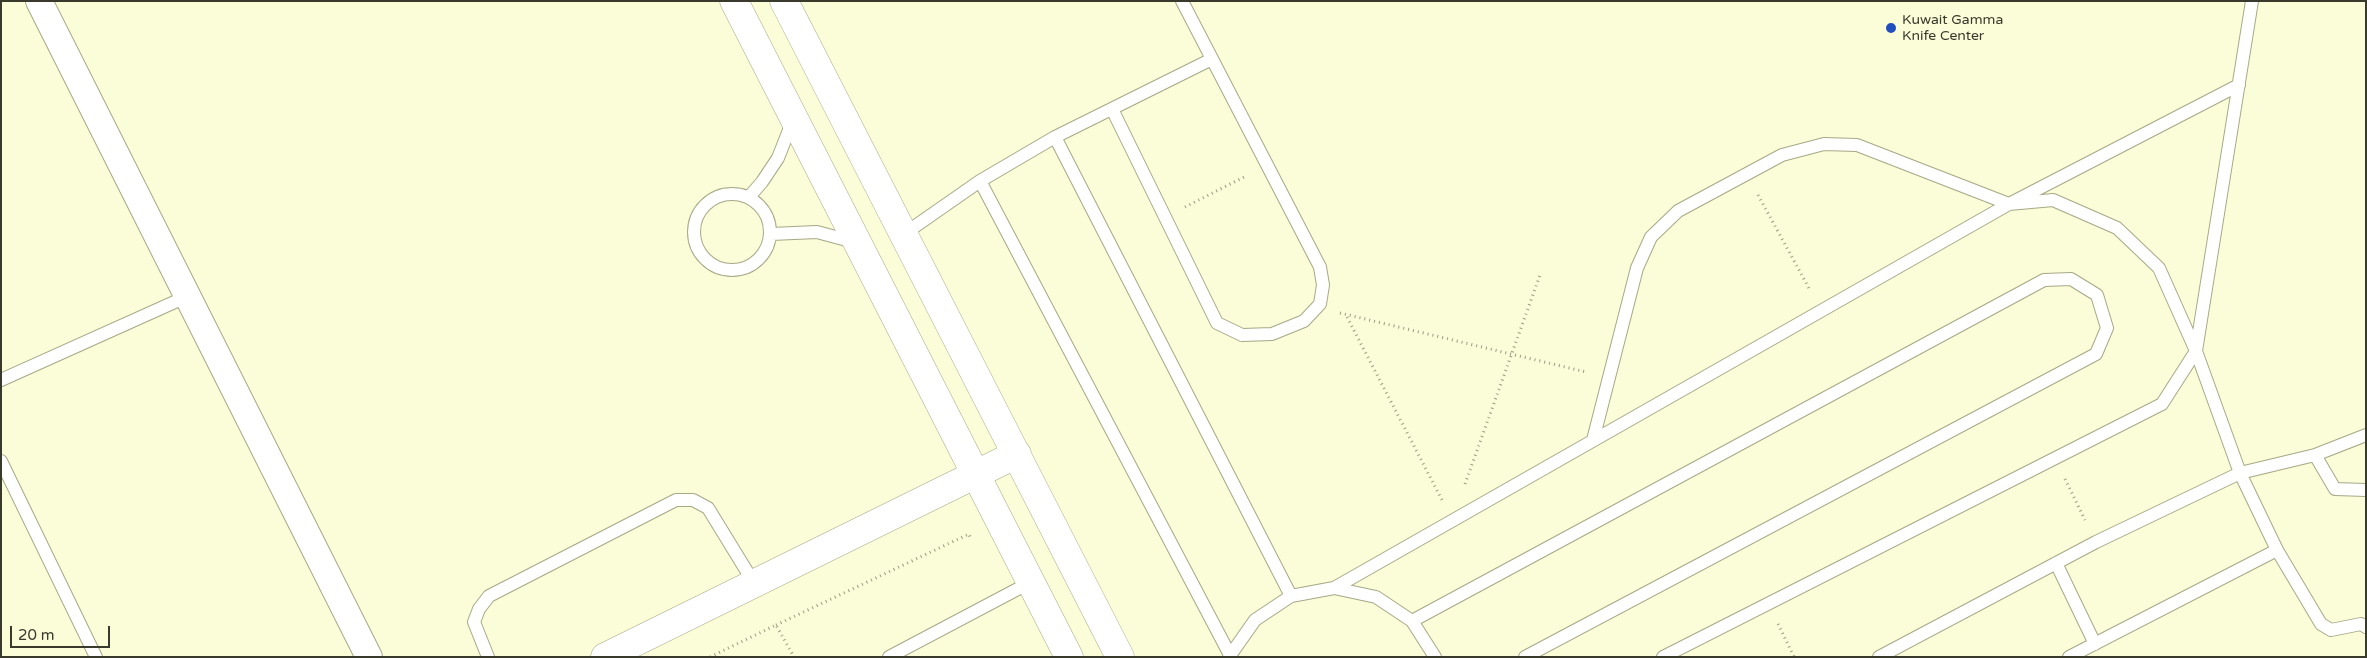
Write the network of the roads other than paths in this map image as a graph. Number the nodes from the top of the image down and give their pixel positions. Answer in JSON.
{"nodes":[{"id":1,"x":39,"y":1,"type":"edge"},
{"id":2,"x":734,"y":1,"type":"edge"},
{"id":3,"x":784,"y":1,"type":"edge"},
{"id":4,"x":1182,"y":1,"type":"edge"},
{"id":5,"x":2252,"y":1,"type":"edge"},
{"id":6,"x":1212,"y":58,"type":"junction"},
{"id":7,"x":2238,"y":85,"type":"junction"},
{"id":8,"x":1112,"y":109,"type":"junction"},
{"id":9,"x":794,"y":118,"type":"junction"},
{"id":10,"x":1054,"y":138,"type":"junction"},
{"id":11,"x":980,"y":181,"type":"junction"},
{"id":12,"x":748,"y":197,"type":"junction"},
{"id":13,"x":2009,"y":204,"type":"junction"},
{"id":14,"x":771,"y":234,"type":"junction"},
{"id":15,"x":904,"y":234,"type":"junction"},
{"id":16,"x":858,"y":244,"type":"junction"},
{"id":17,"x":188,"y":296,"type":"junction"},
{"id":18,"x":2196,"y":351,"type":"junction"},
{"id":19,"x":1,"y":380,"type":"edge"},
{"id":20,"x":2366,"y":435,"type":"edge"},
{"id":21,"x":1593,"y":440,"type":"junction"},
{"id":22,"x":1017,"y":454,"type":"junction"},
{"id":23,"x":2315,"y":455,"type":"junction"},
{"id":24,"x":1,"y":461,"type":"edge"},
{"id":25,"x":2240,"y":473,"type":"junction"},
{"id":26,"x":975,"y":474,"type":"junction"},
{"id":27,"x":2366,"y":490,"type":"edge"},
{"id":28,"x":2277,"y":550,"type":"junction"},
{"id":29,"x":2056,"y":564,"type":"junction"},
{"id":30,"x":1031,"y":582,"type":"junction"},
{"id":31,"x":754,"y":583,"type":"junction"},
{"id":32,"x":1334,"y":588,"type":"junction"},
{"id":33,"x":1291,"y":596,"type":"junction"},
{"id":34,"x":1412,"y":621,"type":"junction"},
{"id":35,"x":2366,"y":627,"type":"edge"},
{"id":36,"x":2095,"y":644,"type":"junction"},
{"id":37,"x":1066,"y":656,"type":"edge"},
{"id":38,"x":1229,"y":656,"type":"edge"},
{"id":39,"x":96,"y":657,"type":"edge"},
{"id":40,"x":369,"y":657,"type":"edge"},
{"id":41,"x":488,"y":657,"type":"edge"},
{"id":42,"x":605,"y":657,"type":"edge"},
{"id":43,"x":889,"y":657,"type":"edge"},
{"id":44,"x":1120,"y":657,"type":"edge"},
{"id":45,"x":1435,"y":657,"type":"edge"},
{"id":46,"x":1525,"y":657,"type":"edge"},
{"id":47,"x":1663,"y":657,"type":"edge"},
{"id":48,"x":1879,"y":657,"type":"edge"},
{"id":49,"x":2069,"y":657,"type":"edge"}],
"edges":[{"from":1,"to":17,"type":"street"},
{"from":2,"to":9,"type":"street"},
{"from":3,"to":15,"type":"street"},
{"from":4,"to":6,"type":"lane"},
{"from":5,"to":7,"type":"lane"},
{"from":6,"to":8,"type":"lane"},
{"from":6,"to":8,"type":"lane"},
{"from":7,"to":13,"type":"lane"},
{"from":7,"to":18,"type":"lane"},
{"from":8,"to":10,"type":"lane"},
{"from":9,"to":12,"type":"lane"},
{"from":9,"to":16,"type":"street"},
{"from":10,"to":11,"type":"lane"},
{"from":10,"to":33,"type":"lane"},
{"from":11,"to":15,"type":"lane"},
{"from":11,"to":38,"type":"lane"},
{"from":12,"to":14,"type":"lane"},
{"from":12,"to":14,"type":"lane"},
{"from":13,"to":18,"type":"lane"},
{"from":13,"to":21,"type":"lane"},
{"from":13,"to":21,"type":"lane"},
{"from":14,"to":16,"type":"lane"},
{"from":15,"to":22,"type":"street"},
{"from":16,"to":26,"type":"street"},
{"from":17,"to":19,"type":"lane"},
{"from":17,"to":40,"type":"street"},
{"from":18,"to":25,"type":"lane"},
{"from":18,"to":47,"type":"lane"},
{"from":20,"to":23,"type":"lane"},
{"from":21,"to":32,"type":"lane"},
{"from":22,"to":26,"type":"street"},
{"from":22,"to":44,"type":"street"},
{"from":23,"to":25,"type":"lane"},
{"from":23,"to":27,"type":"lane"},
{"from":24,"to":39,"type":"lane"},
{"from":25,"to":28,"type":"lane"},
{"from":25,"to":29,"type":"lane"},
{"from":26,"to":30,"type":"street"},
{"from":26,"to":31,"type":"street"},
{"from":28,"to":35,"type":"lane"},
{"from":28,"to":36,"type":"lane"},
{"from":29,"to":36,"type":"lane"},
{"from":29,"to":48,"type":"lane"},
{"from":30,"to":37,"type":"street"},
{"from":30,"to":43,"type":"lane"},
{"from":31,"to":41,"type":"lane"},
{"from":31,"to":42,"type":"street"},
{"from":32,"to":33,"type":"lane"},
{"from":32,"to":34,"type":"lane"},
{"from":33,"to":38,"type":"lane"},
{"from":34,"to":45,"type":"lane"},
{"from":34,"to":46,"type":"lane"},
{"from":36,"to":49,"type":"lane"}]}
